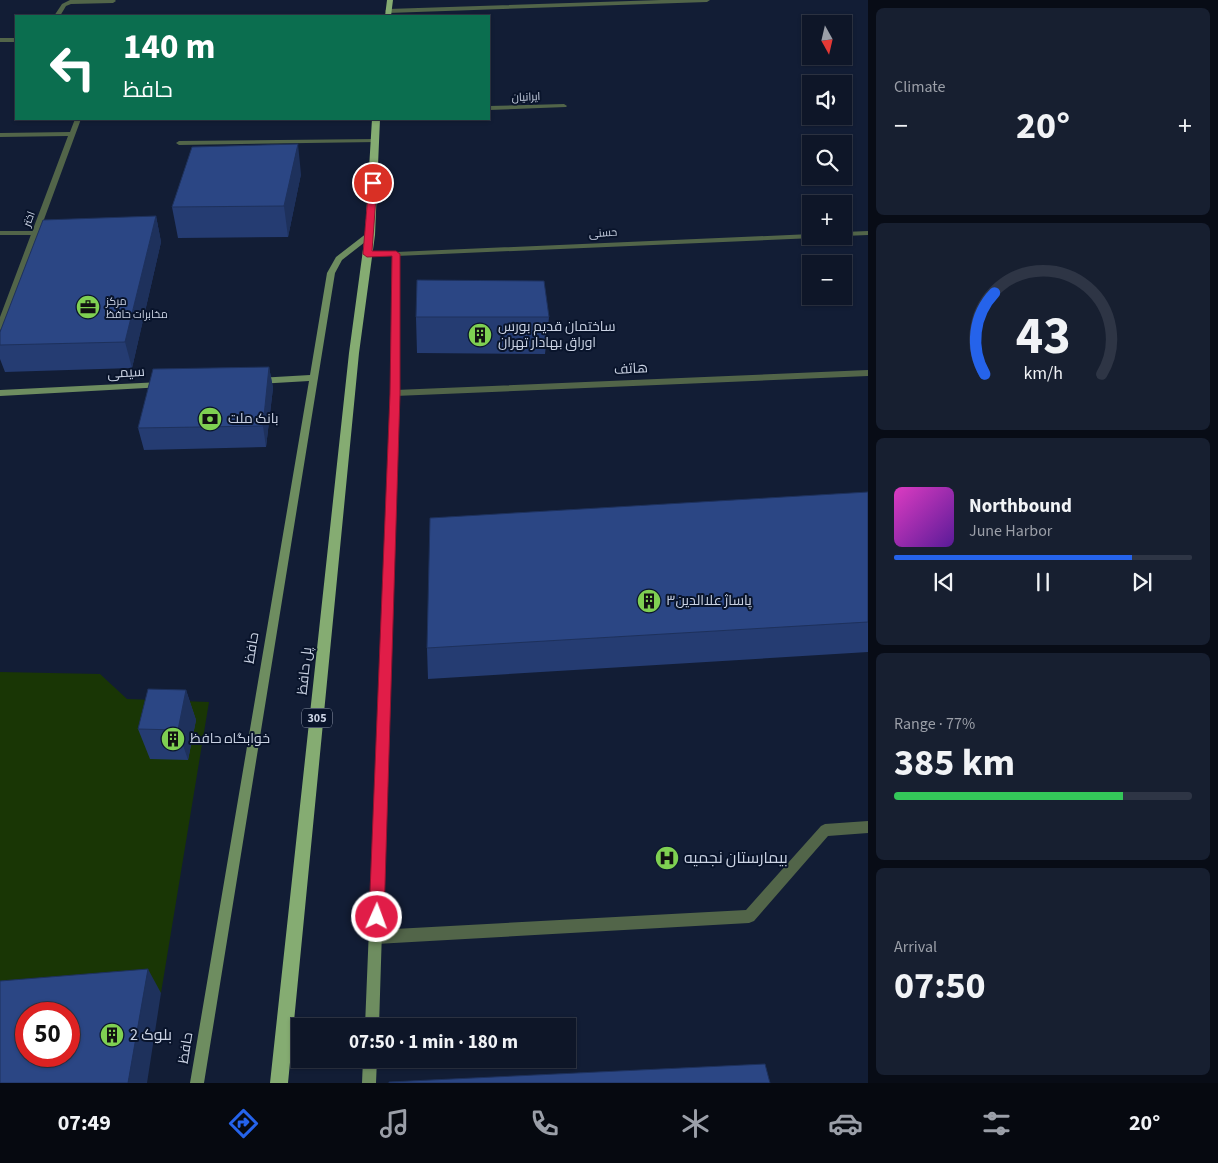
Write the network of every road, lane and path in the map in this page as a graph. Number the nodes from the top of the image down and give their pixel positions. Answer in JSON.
{"nodes":[{"id":1,"x":390,"y":0,"type":"edge"},
{"id":2,"x":707,"y":0,"type":"edge"},
{"id":3,"x":113,"y":1,"type":"edge"},
{"id":4,"x":388,"y":14,"type":"edge"},
{"id":5,"x":58,"y":15,"type":"edge"},
{"id":6,"x":0,"y":40,"type":"edge"},
{"id":7,"x":15,"y":40,"type":"edge"},
{"id":8,"x":564,"y":106,"type":"dead end"},
{"id":9,"x":490,"y":108,"type":"edge"},
{"id":10,"x":78,"y":120,"type":"edge"},
{"id":11,"x":376,"y":120,"type":"edge"},
{"id":12,"x":73,"y":134,"type":"junction"},
{"id":13,"x":0,"y":135,"type":"edge"},
{"id":14,"x":376,"y":141,"type":"junction"},
{"id":15,"x":179,"y":143,"type":"dead end"},
{"id":16,"x":36,"y":232,"type":"junction"},
{"id":17,"x":0,"y":233,"type":"edge"},
{"id":18,"x":868,"y":233,"type":"edge"},
{"id":19,"x":852,"y":234,"type":"edge"},
{"id":20,"x":370,"y":235,"type":"junction"},
{"id":21,"x":802,"y":236,"type":"edge"},
{"id":22,"x":367,"y":254,"type":"junction"},
{"id":23,"x":396,"y":254,"type":"junction"},
{"id":24,"x":0,"y":328,"type":"edge"},
{"id":25,"x":868,"y":373,"type":"edge"},
{"id":26,"x":313,"y":378,"type":"junction"},
{"id":27,"x":244,"y":381,"type":"edge"},
{"id":28,"x":166,"y":385,"type":"edge"},
{"id":29,"x":0,"y":393,"type":"edge"},
{"id":30,"x":395,"y":394,"type":"junction"},
{"id":31,"x":868,"y":826,"type":"edge"},
{"id":32,"x":376,"y":937,"type":"junction"},
{"id":33,"x":372,"y":1018,"type":"edge"},
{"id":34,"x":370,"y":1068,"type":"edge"},
{"id":35,"x":197,"y":1083,"type":"edge"},
{"id":36,"x":279,"y":1083,"type":"edge"},
{"id":37,"x":369,"y":1083,"type":"edge"}],
"edges":[{"from":1,"to":4,"type":"main road"},
{"from":2,"to":4,"type":"street"},
{"from":3,"to":5,"type":"street"},
{"from":6,"to":7,"type":"street"},
{"from":8,"to":9,"type":"street","name":"ایرانیان"},
{"from":10,"to":12,"type":"street","name":"اختر"},
{"from":11,"to":14,"type":"main road","number":"305"},
{"from":12,"to":13,"type":"street"},
{"from":12,"to":16,"type":"street","name":"اختر"},
{"from":14,"to":15,"type":"street"},
{"from":14,"to":20,"type":"main road","number":"305"},
{"from":16,"to":17,"type":"street"},
{"from":16,"to":24,"type":"street","name":"اختر"},
{"from":18,"to":19,"type":"street"},
{"from":20,"to":22,"type":"main road","number":"305"},
{"from":20,"to":26,"type":"main road","name":"حافظ"},
{"from":21,"to":23,"type":"street","name":"حسنی"},
{"from":22,"to":23,"type":"main road"},
{"from":22,"to":36,"type":"main road","name":"پل حافظ","number":"305"},
{"from":23,"to":30,"type":"main road"},
{"from":25,"to":30,"type":"street","name":"هاتف"},
{"from":26,"to":27,"type":"main road"},
{"from":26,"to":35,"type":"main road","name":"حافظ"},
{"from":28,"to":29,"type":"main road","name":"سیمی"},
{"from":30,"to":32,"type":"main road"},
{"from":31,"to":32,"type":"street"},
{"from":32,"to":33,"type":"main road"},
{"from":34,"to":37,"type":"main road"}]}
